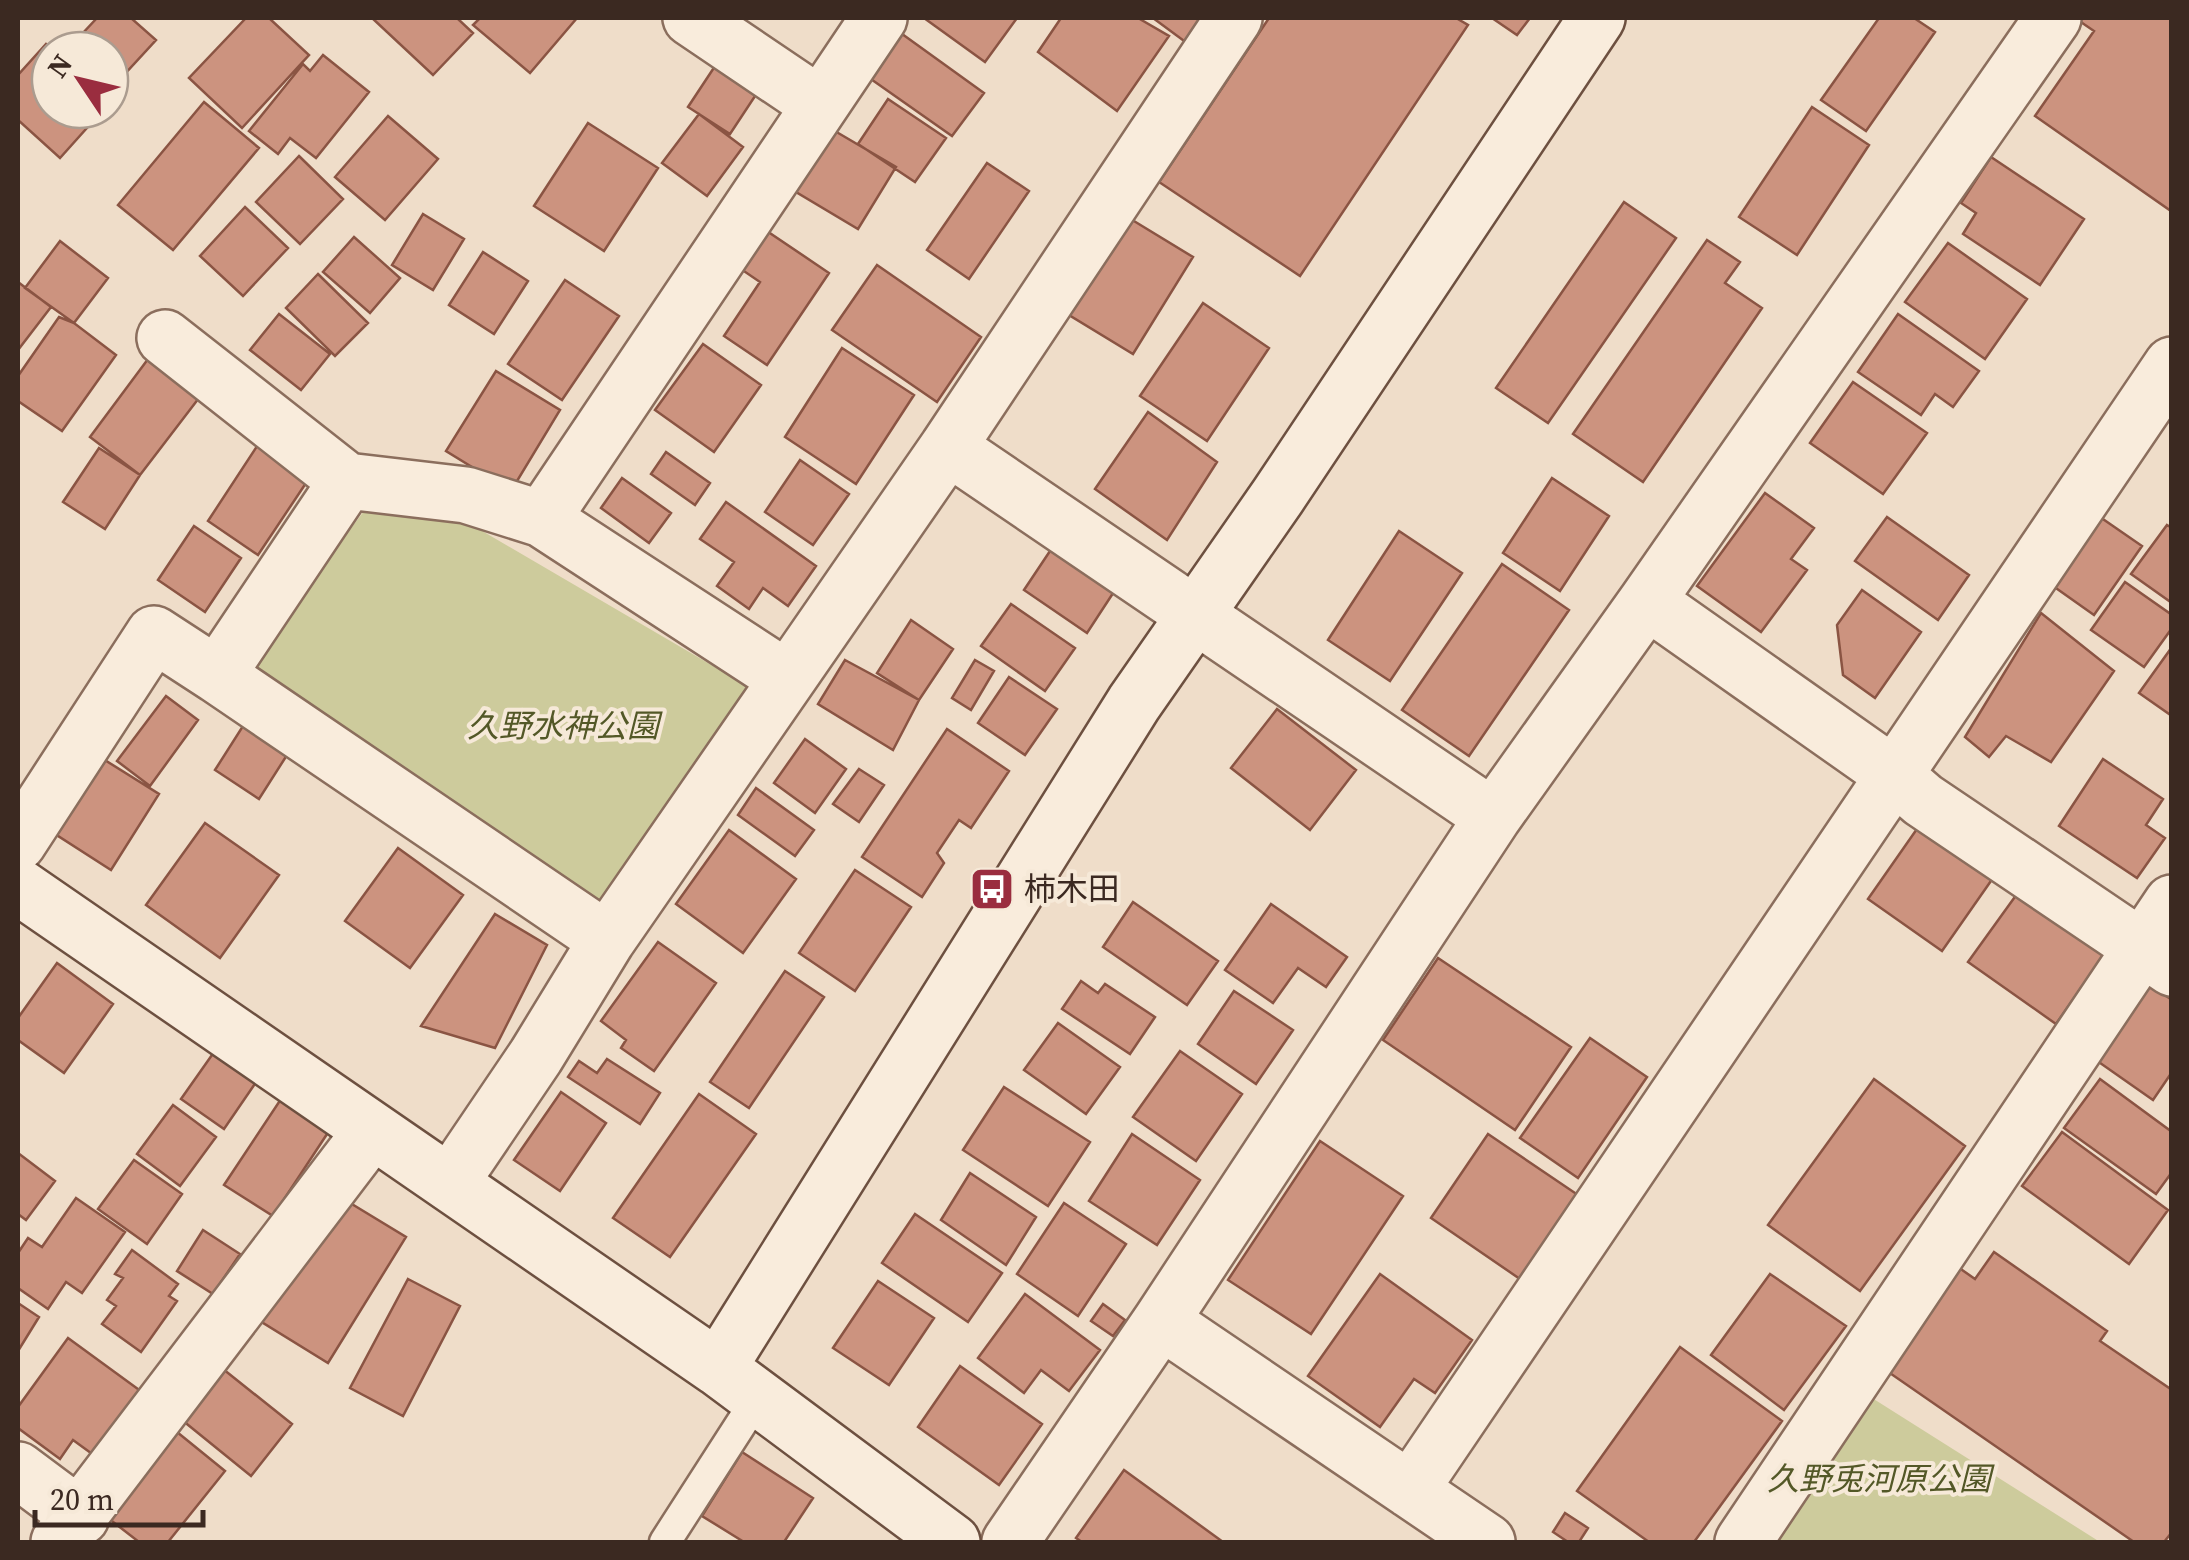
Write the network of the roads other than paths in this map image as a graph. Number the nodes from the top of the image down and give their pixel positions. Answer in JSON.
{"nodes":[{"id":1,"x":691,"y":18,"type":"edge"},
{"id":2,"x":879,"y":18,"type":"edge"},
{"id":3,"x":1234,"y":18,"type":"edge"},
{"id":4,"x":1597,"y":18,"type":"edge"},
{"id":5,"x":2053,"y":18,"type":"edge"},
{"id":6,"x":820,"y":105,"type":"junction"},
{"id":7,"x":165,"y":338,"type":"dead end"},
{"id":8,"x":2172,"y":365,"type":"edge"},
{"id":9,"x":948,"y":447,"type":"junction"},
{"id":10,"x":347,"y":481,"type":"junction"},
{"id":11,"x":542,"y":520,"type":"junction"},
{"id":12,"x":1647,"y":601,"type":"junction"},
{"id":13,"x":1194,"y":614,"type":"junction"},
{"id":14,"x":217,"y":676,"type":"junction"},
{"id":15,"x":786,"y":678,"type":"junction"},
{"id":16,"x":1894,"y":775,"type":"junction"},
{"id":17,"x":1493,"y":817,"type":"junction"},
{"id":18,"x":18,"y":844,"type":"edge"},
{"id":19,"x":18,"y":886,"type":"edge"},
{"id":20,"x":2162,"y":939,"type":"edge"},
{"id":21,"x":607,"y":940,"type":"junction"},
{"id":22,"x":371,"y":1132,"type":"junction"},
{"id":23,"x":450,"y":1184,"type":"junction"},
{"id":24,"x":1161,"y":1321,"type":"junction"},
{"id":25,"x":738,"y":1384,"type":"junction"},
{"id":26,"x":18,"y":1470,"type":"edge"},
{"id":27,"x":1410,"y":1490,"type":"junction"},
{"id":28,"x":70,"y":1530,"type":"edge"},
{"id":29,"x":664,"y":1542,"type":"edge"},
{"id":30,"x":952,"y":1542,"type":"edge"},
{"id":31,"x":1010,"y":1542,"type":"edge"},
{"id":32,"x":1487,"y":1542,"type":"edge"},
{"id":33,"x":1743,"y":1542,"type":"edge"}],
"edges":[{"from":1,"to":6,"type":"street"},
{"from":2,"to":6,"type":"street"},
{"from":3,"to":9,"type":"street"},
{"from":4,"to":13,"type":"street"},
{"from":5,"to":12,"type":"street"},
{"from":6,"to":11,"type":"street"},
{"from":7,"to":10,"type":"street"},
{"from":8,"to":16,"type":"street"},
{"from":9,"to":13,"type":"street"},
{"from":9,"to":15,"type":"street"},
{"from":10,"to":11,"type":"street"},
{"from":10,"to":14,"type":"street"},
{"from":11,"to":15,"type":"street"},
{"from":12,"to":16,"type":"street"},
{"from":12,"to":17,"type":"street"},
{"from":13,"to":17,"type":"street"},
{"from":13,"to":25,"type":"street"},
{"from":14,"to":18,"type":"street"},
{"from":14,"to":21,"type":"street"},
{"from":15,"to":21,"type":"street"},
{"from":16,"to":20,"type":"street"},
{"from":16,"to":27,"type":"street"},
{"from":17,"to":24,"type":"street"},
{"from":19,"to":22,"type":"street"},
{"from":20,"to":33,"type":"street"},
{"from":21,"to":23,"type":"street"},
{"from":22,"to":23,"type":"street"},
{"from":22,"to":28,"type":"street"},
{"from":23,"to":25,"type":"street"},
{"from":24,"to":27,"type":"street"},
{"from":24,"to":31,"type":"street"},
{"from":25,"to":29,"type":"lane"},
{"from":25,"to":30,"type":"street"},
{"from":26,"to":28,"type":"street"},
{"from":27,"to":32,"type":"street"}]}
